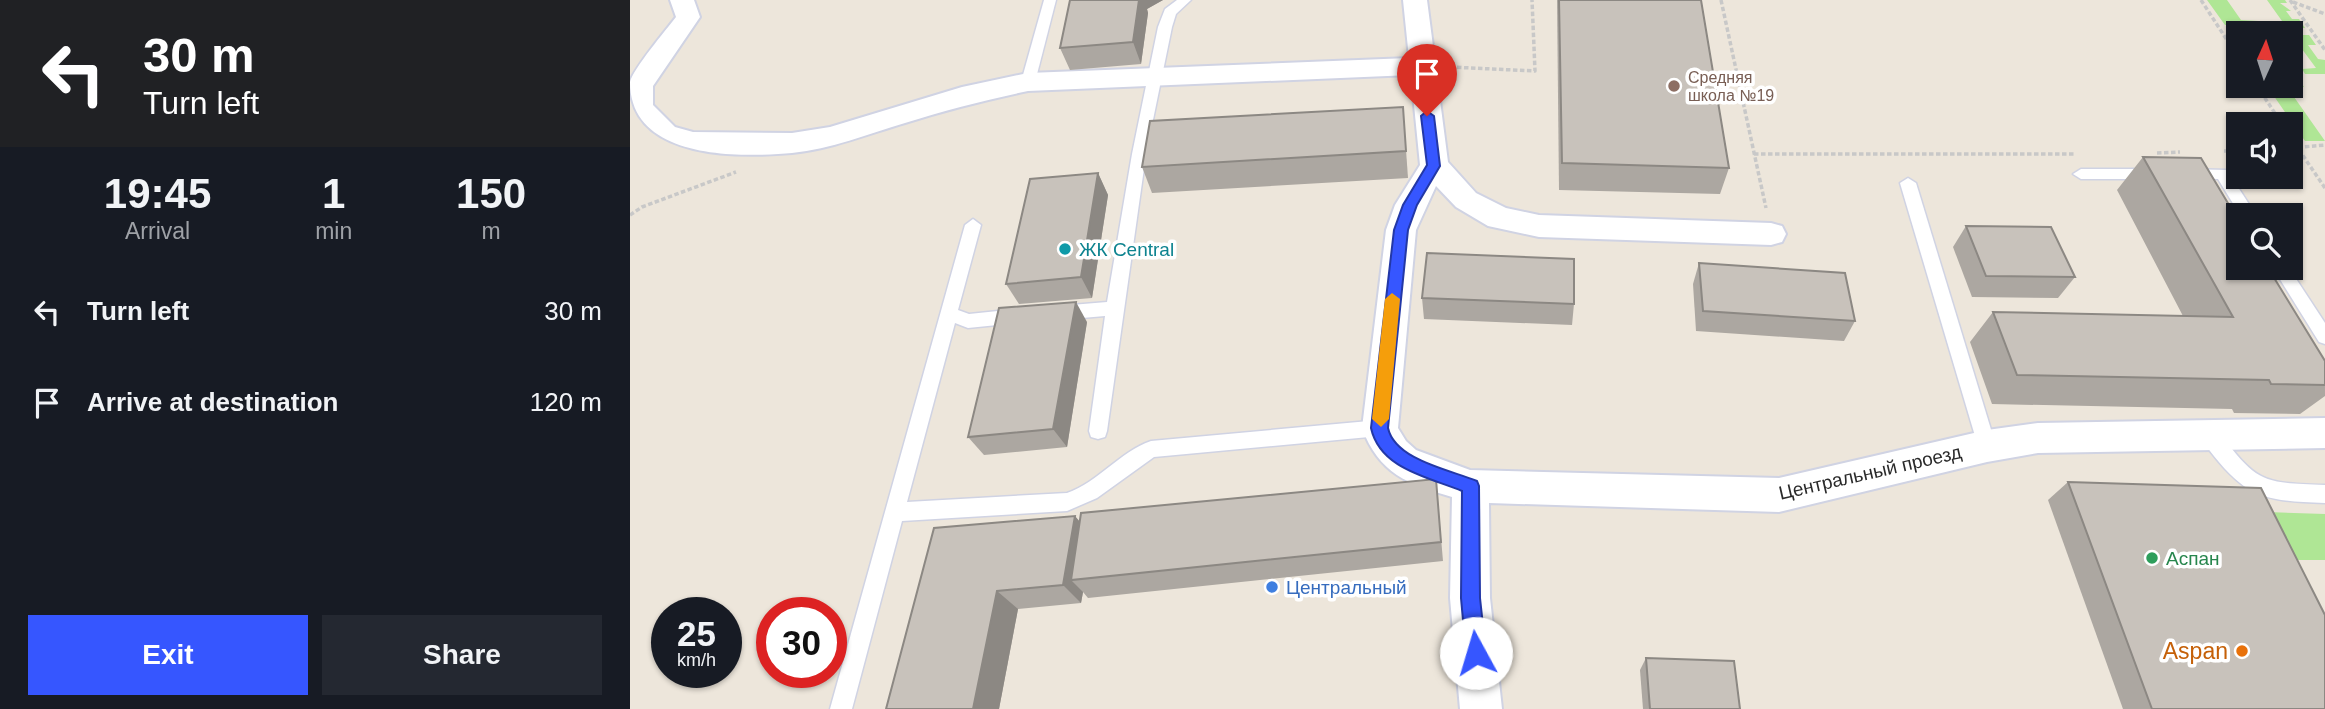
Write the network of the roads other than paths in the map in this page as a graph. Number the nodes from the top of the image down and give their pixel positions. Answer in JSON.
{"nodes":[{"id":1,"x":682,"y":0,"type":"edge"},
{"id":2,"x":1050,"y":0,"type":"edge"},
{"id":3,"x":1185,"y":0,"type":"edge"},
{"id":4,"x":1415,"y":0,"type":"edge"},
{"id":5,"x":1421,"y":66,"type":"junction"},
{"id":6,"x":1156,"y":76,"type":"junction"},
{"id":7,"x":1028,"y":82,"type":"junction"},
{"id":8,"x":1434,"y":166,"type":"junction"},
{"id":9,"x":2081,"y":174,"type":"dead end"},
{"id":10,"x":1908,"y":183,"type":"dead end"},
{"id":11,"x":2240,"y":203,"type":"edge"},
{"id":12,"x":973,"y":225,"type":"dead end"},
{"id":13,"x":1771,"y":234,"type":"road end"},
{"id":14,"x":2289,"y":280,"type":"edge"},
{"id":15,"x":1114,"y":308,"type":"junction"},
{"id":16,"x":948,"y":313,"type":"junction"},
{"id":17,"x":2325,"y":337,"type":"edge"},
{"id":18,"x":1380,"y":428,"type":"junction"},
{"id":19,"x":1098,"y":431,"type":"dead end"},
{"id":20,"x":2325,"y":433,"type":"edge"},
{"id":21,"x":2210,"y":436,"type":"junction"},
{"id":22,"x":1987,"y":446,"type":"junction"},
{"id":23,"x":1470,"y":486,"type":"junction"},
{"id":24,"x":2325,"y":494,"type":"edge"},
{"id":25,"x":895,"y":512,"type":"junction"},
{"id":26,"x":841,"y":709,"type":"edge"},
{"id":27,"x":1481,"y":709,"type":"edge"}],
"edges":[{"from":1,"to":7,"type":"street"},
{"from":2,"to":7,"type":"lane"},
{"from":3,"to":6,"type":"lane"},
{"from":4,"to":5,"type":"street"},
{"from":5,"to":6,"type":"street"},
{"from":5,"to":8,"type":"street"},
{"from":6,"to":7,"type":"street"},
{"from":6,"to":15,"type":"lane"},
{"from":8,"to":13,"type":"street"},
{"from":8,"to":18,"type":"street"},
{"from":9,"to":11,"type":"lane"},
{"from":10,"to":22,"type":"lane"},
{"from":12,"to":16,"type":"lane"},
{"from":14,"to":17,"type":"lane"},
{"from":15,"to":16,"type":"lane"},
{"from":15,"to":19,"type":"lane"},
{"from":16,"to":25,"type":"lane"},
{"from":18,"to":23,"type":"street","name":"Центральный проезд"},
{"from":18,"to":25,"type":"lane"},
{"from":20,"to":21,"type":"street","name":"Центральный проезд"},
{"from":21,"to":22,"type":"street","name":"Центральный проезд"},
{"from":21,"to":24,"type":"lane"},
{"from":22,"to":23,"type":"street","name":"Центральный проезд"},
{"from":23,"to":27,"type":"street"},
{"from":25,"to":26,"type":"lane"}]}
